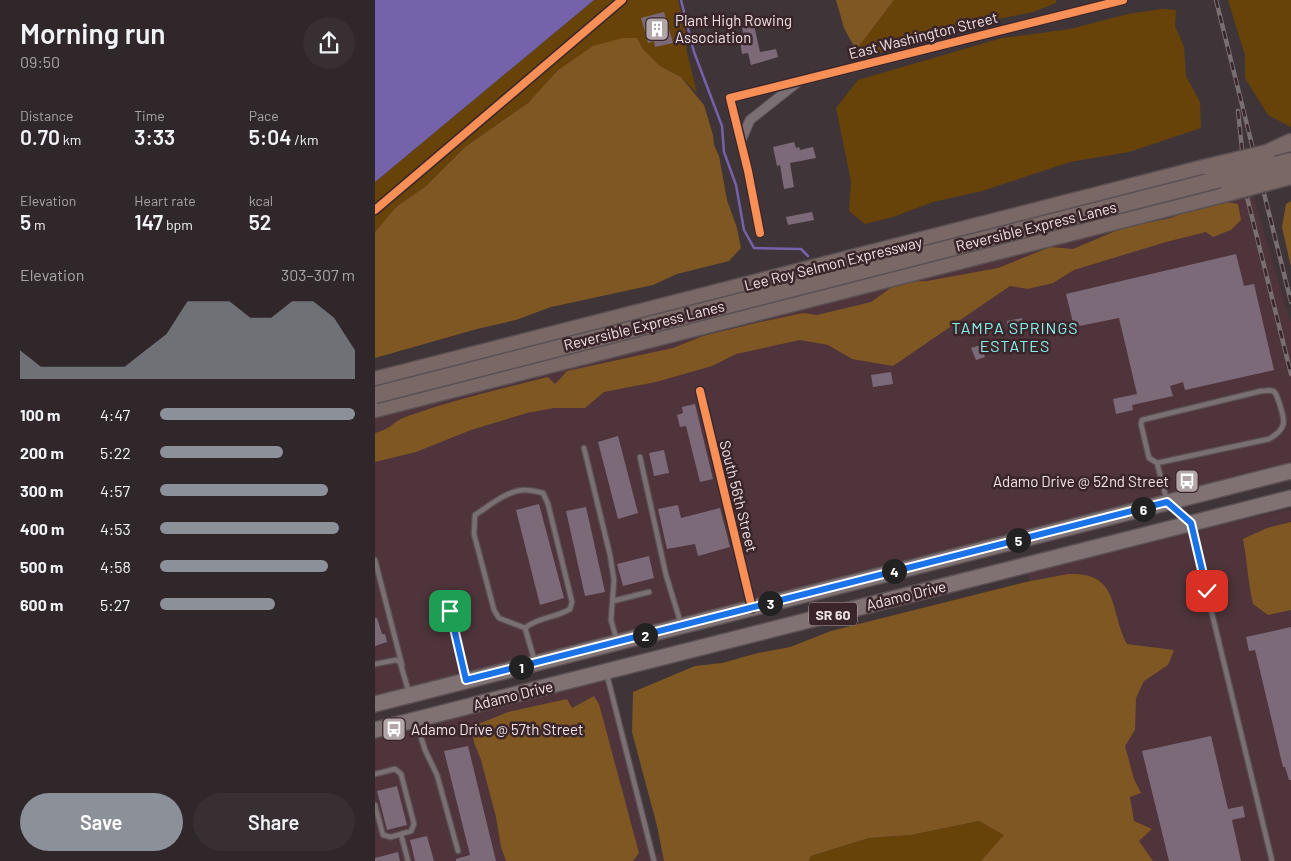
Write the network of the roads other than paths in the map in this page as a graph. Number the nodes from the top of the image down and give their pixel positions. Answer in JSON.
{"nodes":[{"id":1,"x":1123,"y":0,"type":"edge"},
{"id":2,"x":802,"y":79,"type":"junction"},
{"id":3,"x":741,"y":141,"type":"junction"},
{"id":4,"x":1289,"y":149,"type":"edge"},
{"id":5,"x":1291,"y":176,"type":"edge"},
{"id":6,"x":761,"y":233,"type":"dead end"},
{"id":7,"x":375,"y":380,"type":"edge"},
{"id":8,"x":700,"y":391,"type":"dead end"},
{"id":9,"x":375,"y":395,"type":"edge"},
{"id":10,"x":375,"y":409,"type":"edge"},
{"id":11,"x":584,"y":448,"type":"dead end"},
{"id":12,"x":640,"y":457,"type":"dead end"},
{"id":13,"x":1157,"y":463,"type":"junction"},
{"id":14,"x":1291,"y":471,"type":"edge"},
{"id":15,"x":1291,"y":498,"type":"edge"},
{"id":16,"x":1167,"y":502,"type":"junction"},
{"id":17,"x":1191,"y":523,"type":"junction"},
{"id":18,"x":375,"y":560,"type":"edge"},
{"id":19,"x":649,"y":592,"type":"dead end"},
{"id":20,"x":794,"y":597,"type":"junction"},
{"id":21,"x":613,"y":601,"type":"junction"},
{"id":22,"x":752,"y":608,"type":"junction"},
{"id":23,"x":450,"y":611,"type":"dead end"},
{"id":24,"x":800,"y":622,"type":"junction"},
{"id":25,"x":681,"y":626,"type":"junction"},
{"id":26,"x":525,"y":628,"type":"junction"},
{"id":27,"x":618,"y":642,"type":"junction"},
{"id":28,"x":601,"y":646,"type":"junction"},
{"id":29,"x":535,"y":663,"type":"junction"},
{"id":30,"x":375,"y":664,"type":"edge"},
{"id":31,"x":402,"y":665,"type":"junction"},
{"id":32,"x":606,"y":671,"type":"junction"},
{"id":33,"x":466,"y":680,"type":"junction"},
{"id":34,"x":410,"y":695,"type":"junction"},
{"id":35,"x":375,"y":704,"type":"edge"},
{"id":36,"x":416,"y":720,"type":"junction"},
{"id":37,"x":375,"y":730,"type":"edge"},
{"id":38,"x":375,"y":774,"type":"edge"},
{"id":39,"x":375,"y":805,"type":"edge"},
{"id":40,"x":401,"y":834,"type":"junction"},
{"id":41,"x":458,"y":850,"type":"dead end"},
{"id":42,"x":408,"y":861,"type":"edge"},
{"id":43,"x":654,"y":861,"type":"edge"},
{"id":44,"x":1271,"y":861,"type":"edge"}],
"edges":[{"from":1,"to":2,"type":"street","name":"East Washington Street"},
{"from":2,"to":3,"type":"street"},
{"from":2,"to":3,"type":"street","name":"East Washington Street"},
{"from":3,"to":6,"type":"street"},
{"from":4,"to":7,"type":"highway","name":"Lee Roy Selmon Expressway","bridge":true},
{"from":4,"to":9,"type":"highway","name":"Reversible Express Lanes","bridge":true},
{"from":5,"to":10,"type":"highway","name":"Lee Roy Selmon Expressway","bridge":true},
{"from":8,"to":22,"type":"street","name":"South 56th Street"},
{"from":11,"to":21,"type":"lane"},
{"from":12,"to":25,"type":"lane"},
{"from":13,"to":13,"type":"lane"},
{"from":13,"to":16,"type":"lane"},
{"from":14,"to":16,"type":"main road","name":"Adamo Drive","number":"SR 60"},
{"from":15,"to":17,"type":"main road","name":"Adamo Drive","number":"SR 60"},
{"from":16,"to":17,"type":"main road"},
{"from":16,"to":20,"type":"main road","name":"Adamo Drive","number":"SR 60"},
{"from":17,"to":24,"type":"main road","name":"Adamo Drive","number":"SR 60"},
{"from":17,"to":44,"type":"lane"},
{"from":18,"to":31,"type":"lane"},
{"from":19,"to":21,"type":"lane"},
{"from":20,"to":22,"type":"main road","name":"Adamo Drive","number":"SR 60"},
{"from":20,"to":24,"type":"main road"},
{"from":21,"to":27,"type":"lane"},
{"from":22,"to":25,"type":"main road","name":"Adamo Drive","number":"SR 60"},
{"from":23,"to":33,"type":"lane"},
{"from":24,"to":32,"type":"main road","name":"Adamo Drive","number":"SR 60"},
{"from":25,"to":27,"type":"main road","name":"Adamo Drive","number":"SR 60"},
{"from":26,"to":26,"type":"lane"},
{"from":26,"to":29,"type":"lane"},
{"from":27,"to":28,"type":"main road","name":"Adamo Drive","number":"SR 60"},
{"from":28,"to":29,"type":"main road","name":"Adamo Drive","number":"SR 60"},
{"from":28,"to":32,"type":"main road"},
{"from":29,"to":33,"type":"main road","name":"Adamo Drive","number":"SR 60"},
{"from":30,"to":31,"type":"lane"},
{"from":31,"to":34,"type":"lane"},
{"from":32,"to":36,"type":"main road","name":"Adamo Drive","number":"SR 60"},
{"from":32,"to":43,"type":"lane"},
{"from":33,"to":34,"type":"main road","name":"Adamo Drive","number":"SR 60"},
{"from":34,"to":35,"type":"main road","name":"Adamo Drive","number":"SR 60"},
{"from":36,"to":37,"type":"main road","name":"Adamo Drive","number":"SR 60"},
{"from":36,"to":41,"type":"lane"},
{"from":38,"to":40,"type":"lane"},
{"from":39,"to":40,"type":"lane"},
{"from":40,"to":42,"type":"lane"}]}
